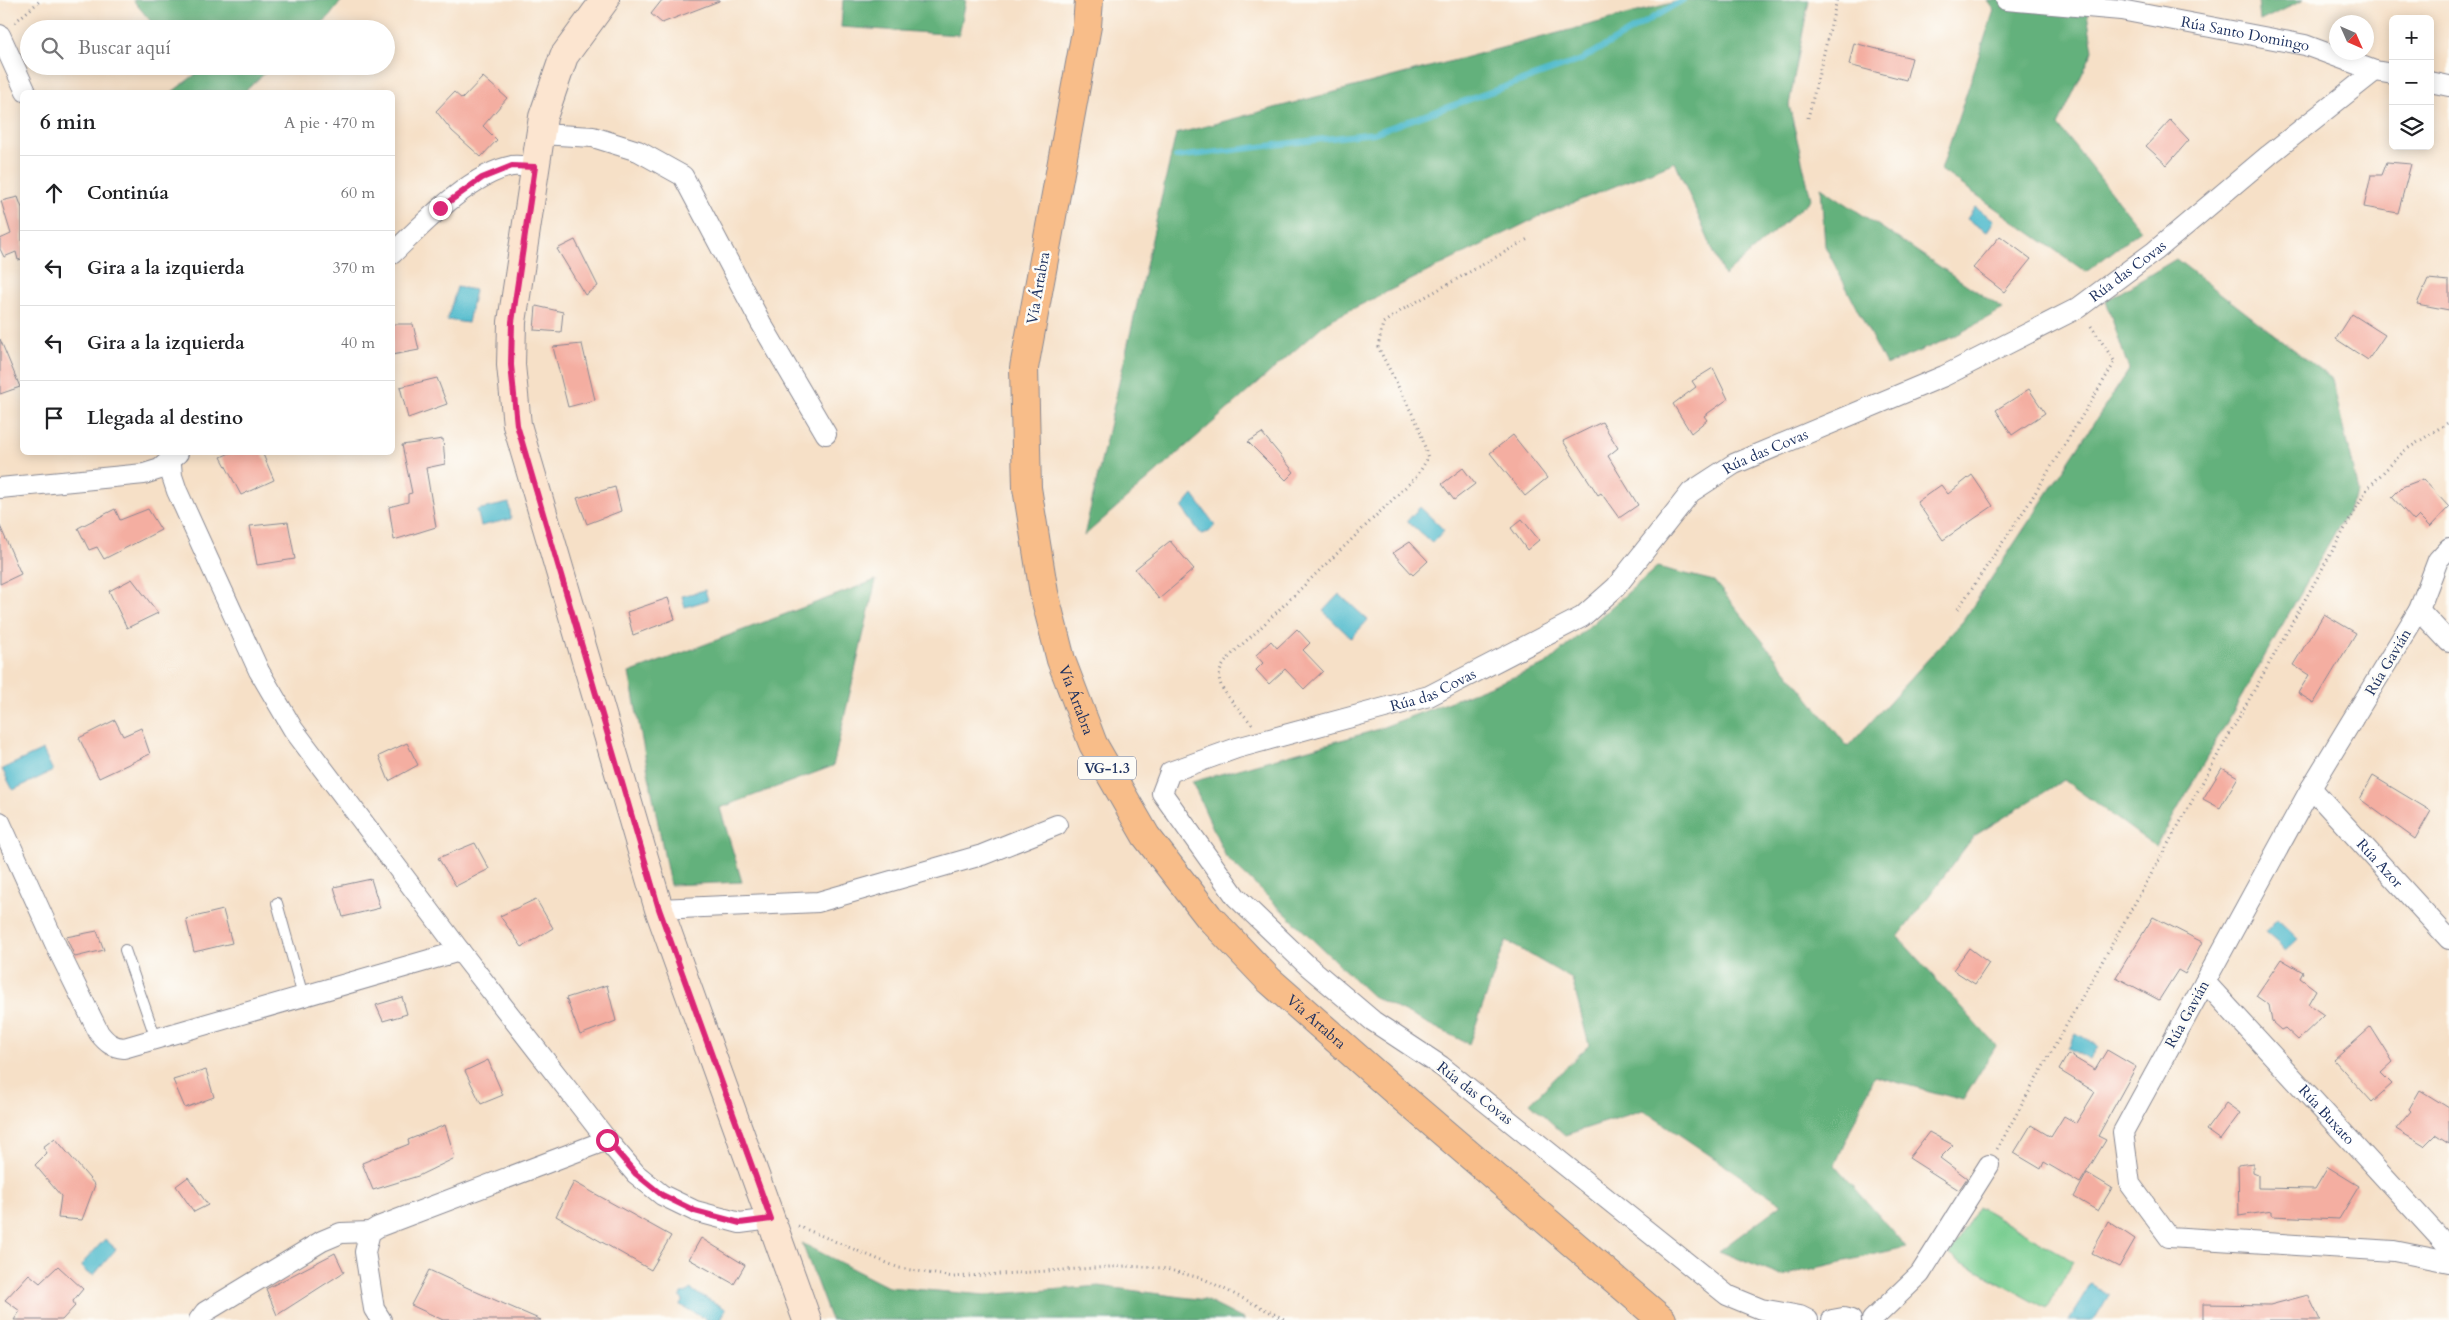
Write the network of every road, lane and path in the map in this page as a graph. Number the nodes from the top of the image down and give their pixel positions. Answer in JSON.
{"nodes":[{"id":1,"x":41,"y":0,"type":"edge"},
{"id":2,"x":605,"y":0,"type":"edge"},
{"id":3,"x":1089,"y":0,"type":"edge"},
{"id":4,"x":1837,"y":0,"type":"edge"},
{"id":5,"x":2006,"y":0,"type":"edge"},
{"id":6,"x":7,"y":29,"type":"edge"},
{"id":7,"x":20,"y":72,"type":"edge"},
{"id":8,"x":2384,"y":72,"type":"edge"},
{"id":9,"x":21,"y":75,"type":"edge"},
{"id":10,"x":2434,"y":83,"type":"edge"},
{"id":11,"x":2449,"y":86,"type":"edge"},
{"id":12,"x":25,"y":90,"type":"edge"},
{"id":13,"x":1808,"y":118,"type":"dead end"},
{"id":14,"x":540,"y":134,"type":"junction"},
{"id":15,"x":535,"y":167,"type":"junction"},
{"id":16,"x":1528,"y":239,"type":"dead end"},
{"id":17,"x":395,"y":251,"type":"edge"},
{"id":18,"x":2078,"y":308,"type":"junction"},
{"id":19,"x":2449,"y":422,"type":"edge"},
{"id":20,"x":826,"y":434,"type":"dead end"},
{"id":21,"x":173,"y":455,"type":"edge"},
{"id":22,"x":0,"y":488,"type":"edge"},
{"id":23,"x":2449,"y":548,"type":"edge"},
{"id":24,"x":1958,"y":609,"type":"dead end"},
{"id":25,"x":2419,"y":610,"type":"junction"},
{"id":26,"x":2449,"y":642,"type":"edge"},
{"id":27,"x":1266,"y":740,"type":"junction"},
{"id":28,"x":2311,"y":788,"type":"junction"},
{"id":29,"x":0,"y":822,"type":"edge"},
{"id":30,"x":1057,"y":826,"type":"dead end"},
{"id":31,"x":277,"y":902,"type":"dead end"},
{"id":32,"x":659,"y":909,"type":"junction"},
{"id":33,"x":2449,"y":939,"type":"edge"},
{"id":34,"x":125,"y":950,"type":"dead end"},
{"id":35,"x":460,"y":951,"type":"junction"},
{"id":36,"x":2204,"y":982,"type":"junction"},
{"id":37,"x":303,"y":996,"type":"junction"},
{"id":38,"x":156,"y":1039,"type":"junction"},
{"id":39,"x":607,"y":1140,"type":"junction"},
{"id":40,"x":1989,"y":1165,"type":"joint"},
{"id":41,"x":771,"y":1219,"type":"junction"},
{"id":42,"x":370,"y":1232,"type":"junction"},
{"id":43,"x":2449,"y":1248,"type":"edge"},
{"id":44,"x":2449,"y":1262,"type":"edge"},
{"id":45,"x":199,"y":1320,"type":"edge"},
{"id":46,"x":381,"y":1320,"type":"edge"},
{"id":47,"x":807,"y":1320,"type":"edge"},
{"id":48,"x":1286,"y":1320,"type":"edge"},
{"id":49,"x":1662,"y":1320,"type":"edge"},
{"id":50,"x":1808,"y":1320,"type":"edge"},
{"id":51,"x":1832,"y":1320,"type":"edge"},
{"id":52,"x":1851,"y":1320,"type":"edge"},
{"id":53,"x":1872,"y":1320,"type":"edge"}],
"edges":[{"from":1,"to":6,"type":"path"},
{"from":2,"to":14,"type":"street"},
{"from":3,"to":49,"type":"highway","name":"Vía Ártabra","number":"VG-1.3"},
{"from":4,"to":13,"type":"path"},
{"from":5,"to":8,"type":"street","name":"Rúa Santo Domingo"},
{"from":6,"to":7,"type":"street"},
{"from":8,"to":18,"type":"street","name":"Rúa das Covas"},
{"from":9,"to":12,"type":"street"},
{"from":10,"to":11,"type":"street"},
{"from":14,"to":15,"type":"street"},
{"from":14,"to":20,"type":"street"},
{"from":15,"to":17,"type":"street"},
{"from":15,"to":32,"type":"street"},
{"from":16,"to":27,"type":"path"},
{"from":18,"to":24,"type":"path"},
{"from":18,"to":27,"type":"street","name":"Rúa das Covas"},
{"from":19,"to":40,"type":"path"},
{"from":21,"to":22,"type":"street"},
{"from":21,"to":35,"type":"street"},
{"from":23,"to":25,"type":"street","name":"Rúa Gavián"},
{"from":25,"to":26,"type":"street"},
{"from":25,"to":28,"type":"street","name":"Rúa Gavián"},
{"from":27,"to":50,"type":"street","name":"Rúa das Covas"},
{"from":28,"to":33,"type":"street","name":"Rúa Azor"},
{"from":28,"to":36,"type":"street","name":"Rúa Gavián"},
{"from":29,"to":38,"type":"street"},
{"from":30,"to":32,"type":"street"},
{"from":31,"to":37,"type":"lane"},
{"from":32,"to":41,"type":"street"},
{"from":34,"to":38,"type":"lane"},
{"from":35,"to":37,"type":"street"},
{"from":35,"to":39,"type":"street"},
{"from":36,"to":43,"type":"street","name":"Rúa Buxato"},
{"from":36,"to":44,"type":"street","name":"Rúa Gavián"},
{"from":37,"to":38,"type":"street"},
{"from":39,"to":41,"type":"street"},
{"from":39,"to":42,"type":"street"},
{"from":40,"to":53,"type":"street"},
{"from":41,"to":47,"type":"street"},
{"from":41,"to":48,"type":"path"},
{"from":42,"to":45,"type":"street"},
{"from":42,"to":46,"type":"street"},
{"from":51,"to":52,"type":"street"}]}
